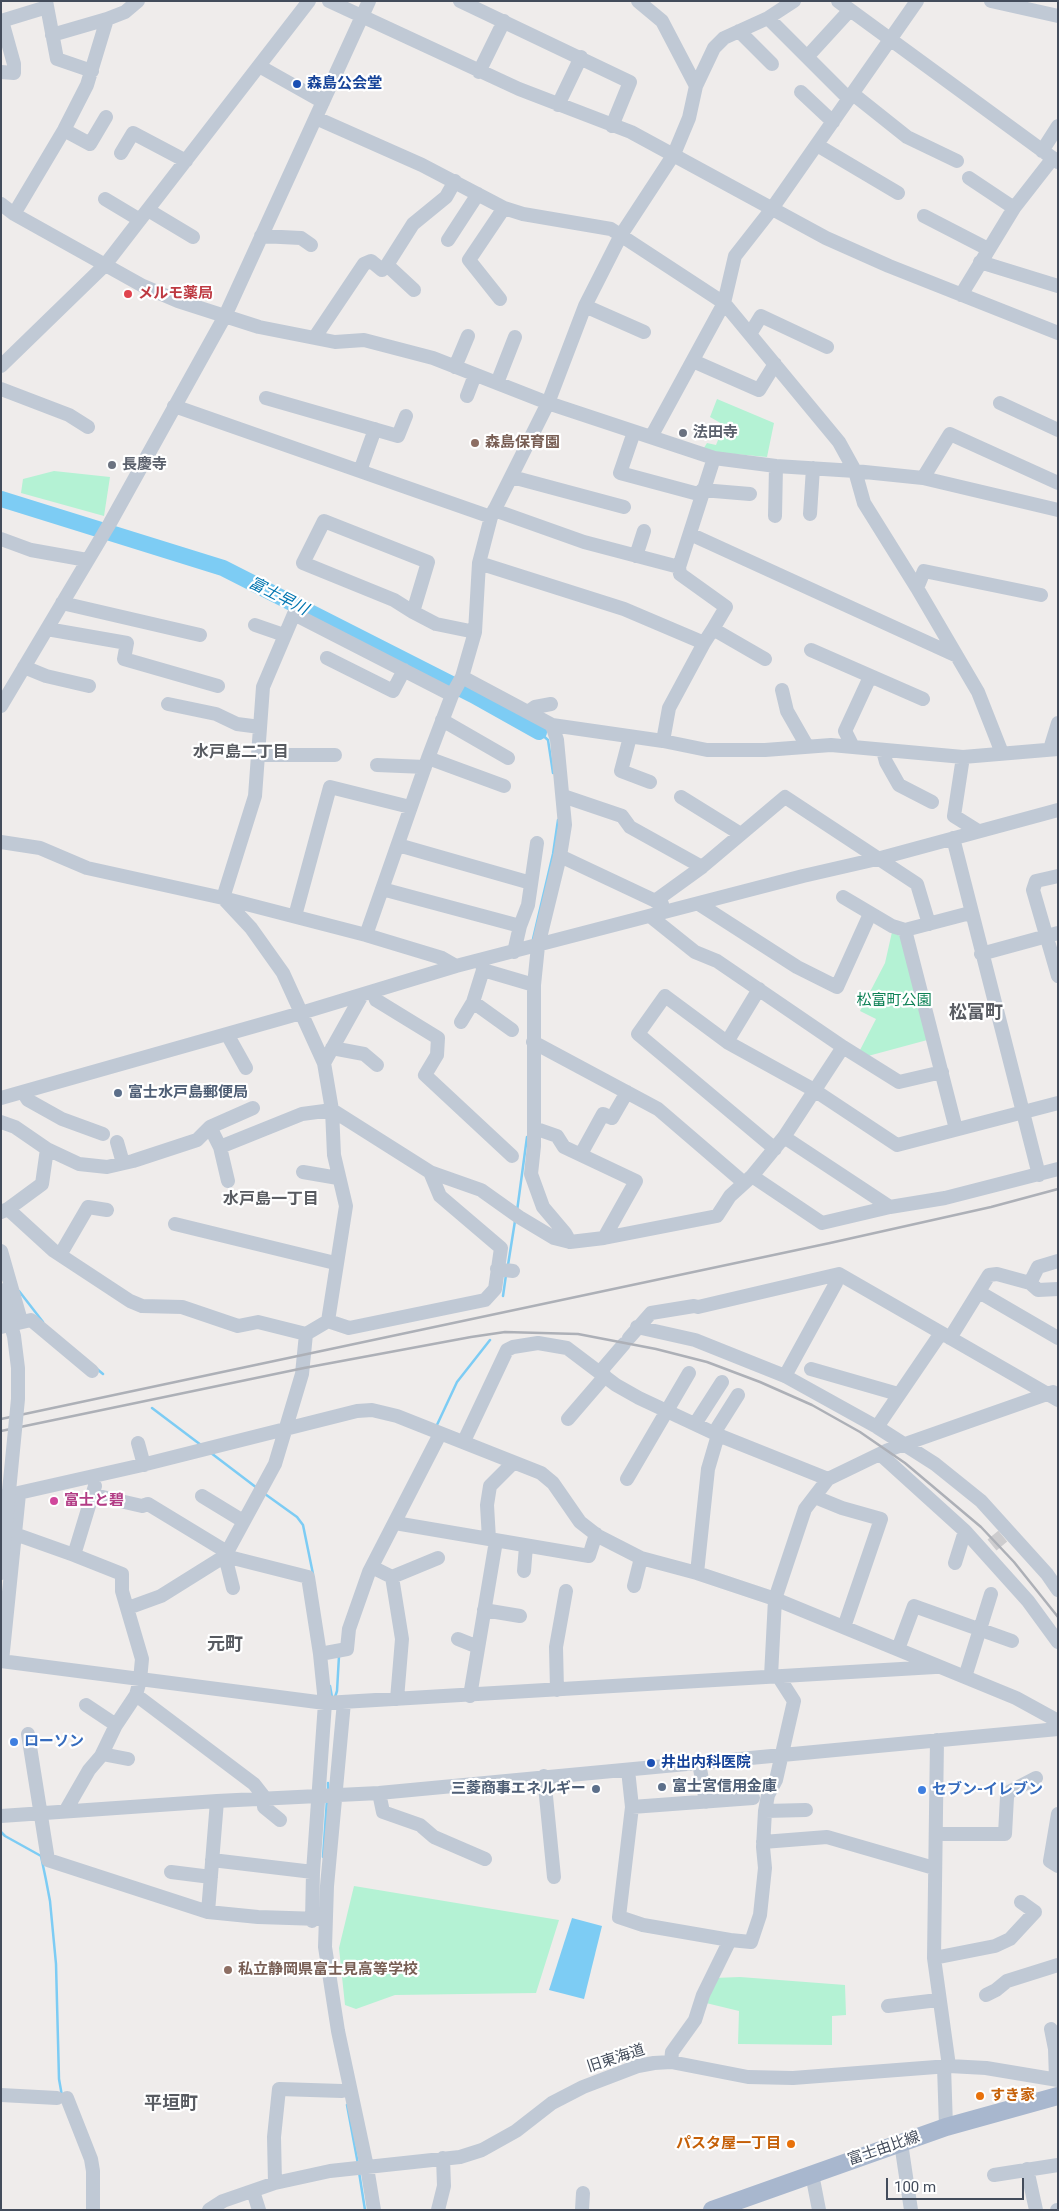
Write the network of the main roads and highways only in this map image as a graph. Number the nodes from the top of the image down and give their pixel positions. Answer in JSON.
{"nodes":[{"id":1,"x":1057,"y":2085,"type":"edge"},
{"id":2,"x":712,"y":2210,"type":"edge"}],
"edges":[{"from":1,"to":2,"type":"main road","name":"富士由比線"}]}
